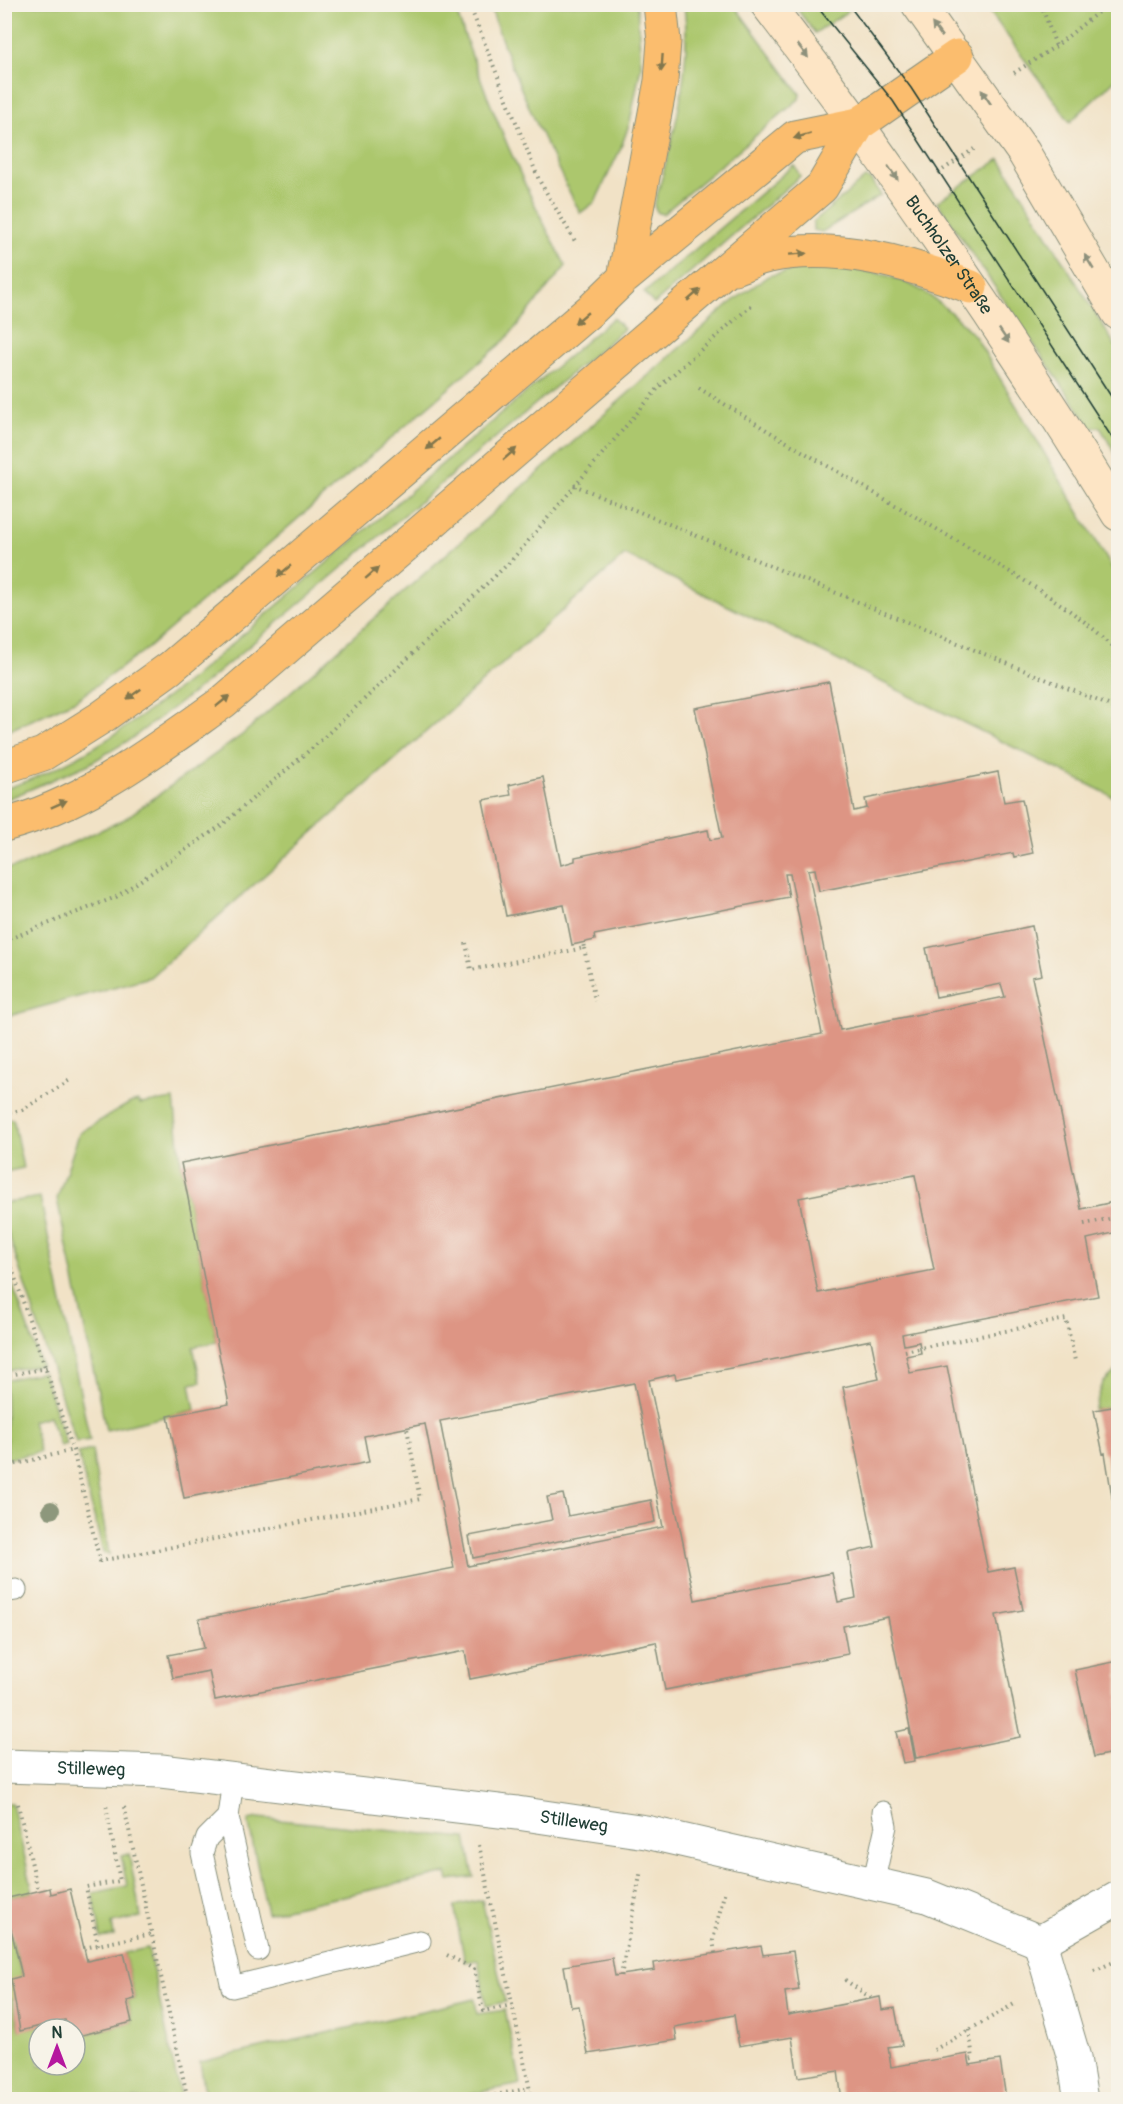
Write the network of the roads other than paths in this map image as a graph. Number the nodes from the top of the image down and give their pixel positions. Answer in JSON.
{"nodes":[{"id":1,"x":660,"y":4,"type":"edge"},
{"id":2,"x":767,"y":4,"type":"edge"},
{"id":3,"x":918,"y":4,"type":"edge"},
{"id":4,"x":957,"y":56,"type":"junction"},
{"id":5,"x":859,"y":124,"type":"junction"},
{"id":6,"x":721,"y":272,"type":"junction"},
{"id":7,"x":624,"y":278,"type":"junction"},
{"id":8,"x":971,"y":287,"type":"junction"},
{"id":9,"x":1119,"y":313,"type":"edge"},
{"id":10,"x":1119,"y":514,"type":"edge"},
{"id":11,"x":4,"y":767,"type":"edge"},
{"id":12,"x":4,"y":825,"type":"edge"},
{"id":13,"x":233,"y":1779,"type":"junction"},
{"id":14,"x":10,"y":1780,"type":"edge"},
{"id":15,"x":883,"y":1812,"type":"dead end"},
{"id":16,"x":228,"y":1817,"type":"junction"},
{"id":17,"x":873,"y":1884,"type":"junction"},
{"id":18,"x":1119,"y":1898,"type":"edge"},
{"id":19,"x":420,"y":1941,"type":"dead end"},
{"id":20,"x":1040,"y":1942,"type":"junction"},
{"id":21,"x":258,"y":1950,"type":"dead end"},
{"id":22,"x":1081,"y":2100,"type":"edge"}],
"edges":[{"from":1,"to":7,"type":"highway","one_way":true},
{"from":2,"to":5,"type":"main road","name":"Buchholzer Straße","one_way":true},
{"from":4,"to":3,"type":"main road","one_way":true},
{"from":4,"to":5,"type":"highway"},
{"from":9,"to":4,"type":"main road","one_way":true},
{"from":5,"to":6,"type":"highway"},
{"from":5,"to":7,"type":"highway","one_way":true},
{"from":5,"to":8,"type":"main road","name":"Buchholzer Straße","one_way":true},
{"from":6,"to":8,"type":"highway","one_way":true},
{"from":12,"to":6,"type":"highway","one_way":true},
{"from":7,"to":11,"type":"highway","one_way":true},
{"from":8,"to":10,"type":"main road","name":"Buchholzer Straße","one_way":true},
{"from":13,"to":14,"type":"street","name":"Stilleweg"},
{"from":13,"to":16,"type":"lane"},
{"from":13,"to":17,"type":"street","name":"Stilleweg"},
{"from":15,"to":17,"type":"lane"},
{"from":16,"to":19,"type":"lane"},
{"from":16,"to":21,"type":"lane"},
{"from":17,"to":20,"type":"street","name":"Stilleweg"},
{"from":18,"to":20,"type":"street"},
{"from":20,"to":22,"type":"street"}]}
